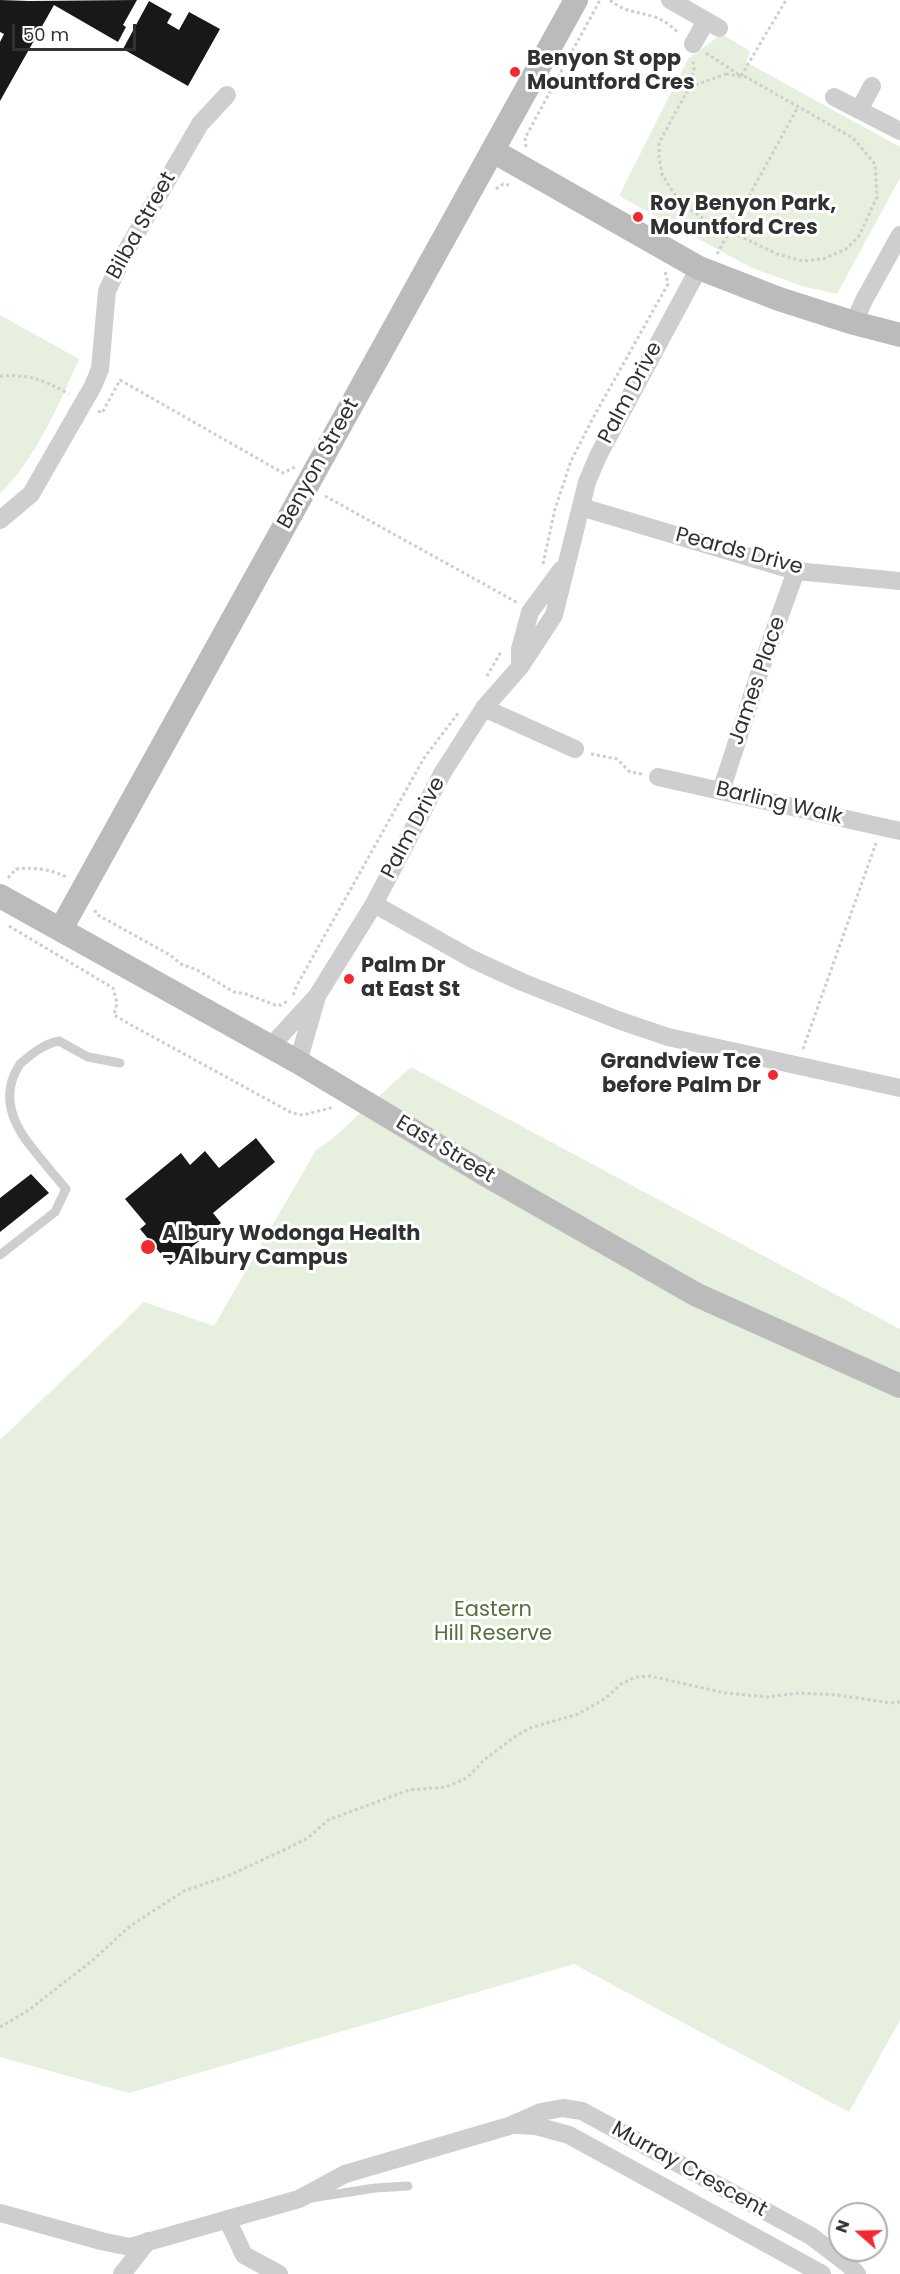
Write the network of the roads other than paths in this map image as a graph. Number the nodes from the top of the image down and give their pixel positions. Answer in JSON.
{"nodes":[{"id":1,"x":576,"y":0,"type":"edge"},
{"id":2,"x":670,"y":0,"type":"edge"},
{"id":3,"x":692,"y":47,"type":"road end"},
{"id":4,"x":872,"y":86,"type":"dead end"},
{"id":5,"x":227,"y":95,"type":"dead end"},
{"id":6,"x":834,"y":97,"type":"dead end"},
{"id":7,"x":859,"y":110,"type":"junction"},
{"id":8,"x":900,"y":131,"type":"edge"},
{"id":9,"x":493,"y":152,"type":"junction"},
{"id":10,"x":900,"y":235,"type":"edge"},
{"id":11,"x":712,"y":260,"type":"junction"},
{"id":12,"x":855,"y":323,"type":"junction"},
{"id":13,"x":900,"y":335,"type":"edge"},
{"id":14,"x":581,"y":507,"type":"junction"},
{"id":15,"x":0,"y":520,"type":"edge"},
{"id":16,"x":796,"y":571,"type":"junction"},
{"id":17,"x":900,"y":581,"type":"edge"},
{"id":18,"x":484,"y":708,"type":"junction"},
{"id":19,"x":576,"y":749,"type":"road end"},
{"id":20,"x":658,"y":777,"type":"road end"},
{"id":21,"x":721,"y":791,"type":"junction"},
{"id":22,"x":900,"y":831,"type":"edge"},
{"id":23,"x":4,"y":887,"type":"edge"},
{"id":24,"x":374,"y":904,"type":"junction"},
{"id":25,"x":61,"y":929,"type":"junction"},
{"id":26,"x":317,"y":996,"type":"junction"},
{"id":27,"x":271,"y":1046,"type":"junction"},
{"id":28,"x":298,"y":1062,"type":"junction"},
{"id":29,"x":120,"y":1063,"type":"dead end"},
{"id":30,"x":900,"y":1088,"type":"edge"},
{"id":31,"x":0,"y":1255,"type":"edge"},
{"id":32,"x":900,"y":1386,"type":"edge"},
{"id":33,"x":509,"y":2126,"type":"junction"},
{"id":34,"x":408,"y":2186,"type":"dead end"},
{"id":35,"x":299,"y":2199,"type":"junction"},
{"id":36,"x":0,"y":2213,"type":"edge"},
{"id":37,"x":228,"y":2219,"type":"junction"},
{"id":38,"x":148,"y":2241,"type":"junction"},
{"id":39,"x":122,"y":2274,"type":"edge"},
{"id":40,"x":137,"y":2274,"type":"edge"},
{"id":41,"x":279,"y":2274,"type":"edge"},
{"id":42,"x":822,"y":2274,"type":"edge"},
{"id":43,"x":857,"y":2274,"type":"edge"}],
"edges":[{"from":1,"to":9,"type":"street","name":"Benyon Street"},
{"from":2,"to":3,"type":"street"},
{"from":4,"to":7,"type":"street"},
{"from":5,"to":15,"type":"street","name":"Bilba Street"},
{"from":6,"to":7,"type":"street"},
{"from":7,"to":8,"type":"street"},
{"from":9,"to":11,"type":"street"},
{"from":9,"to":25,"type":"street","name":"Benyon Street"},
{"from":10,"to":12,"type":"street"},
{"from":11,"to":12,"type":"street"},
{"from":11,"to":14,"type":"street","name":"Palm Drive"},
{"from":12,"to":13,"type":"street"},
{"from":14,"to":16,"type":"street","name":"Peards Drive"},
{"from":14,"to":18,"type":"street","name":"Palm Drive"},
{"from":16,"to":17,"type":"street","name":"Peards Drive"},
{"from":16,"to":21,"type":"street","name":"James Place"},
{"from":18,"to":19,"type":"street"},
{"from":18,"to":24,"type":"street","name":"Palm Drive"},
{"from":20,"to":21,"type":"street","name":"Barling Walk"},
{"from":21,"to":22,"type":"street","name":"Barling Walk"},
{"from":23,"to":25,"type":"street","name":"East Street"},
{"from":24,"to":26,"type":"street","name":"Palm Drive"},
{"from":24,"to":30,"type":"street"},
{"from":25,"to":27,"type":"street","name":"East Street"},
{"from":26,"to":27,"type":"street","name":"Palm Drive"},
{"from":26,"to":28,"type":"street","name":"Palm Drive"},
{"from":27,"to":28,"type":"street","name":"East Street"},
{"from":28,"to":32,"type":"street","name":"East Street"},
{"from":29,"to":31,"type":"lane"},
{"from":33,"to":35,"type":"street","name":"Murray Crescent"},
{"from":33,"to":42,"type":"street","name":"Murray Crescent"},
{"from":33,"to":43,"type":"street","name":"Murray Crescent"},
{"from":34,"to":35,"type":"lane"},
{"from":35,"to":37,"type":"street","name":"Murray Crescent"},
{"from":36,"to":38,"type":"street","name":"Murray Crescent"},
{"from":37,"to":38,"type":"street","name":"Murray Crescent"},
{"from":37,"to":41,"type":"street"},
{"from":38,"to":39,"type":"street"},
{"from":38,"to":40,"type":"street"}]}
